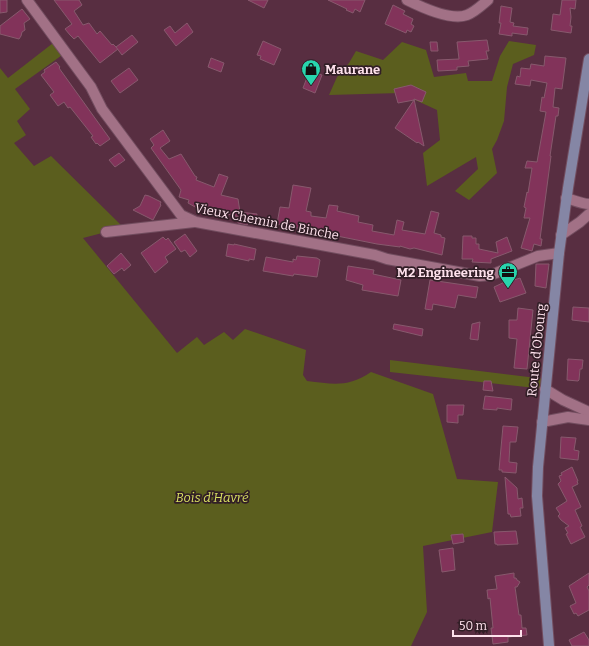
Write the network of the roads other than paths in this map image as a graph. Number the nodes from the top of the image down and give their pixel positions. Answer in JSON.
{"nodes":[{"id":1,"x":27,"y":0,"type":"edge"},
{"id":2,"x":407,"y":0,"type":"edge"},
{"id":3,"x":488,"y":0,"type":"edge"},
{"id":4,"x":589,"y":59,"type":"edge"},
{"id":5,"x":566,"y":198,"type":"junction"},
{"id":6,"x":589,"y":204,"type":"edge"},
{"id":7,"x":589,"y":214,"type":"edge"},
{"id":8,"x":196,"y":222,"type":"junction"},
{"id":9,"x":106,"y":232,"type":"dead end"},
{"id":10,"x":561,"y":235,"type":"junction"},
{"id":11,"x":559,"y":253,"type":"junction"},
{"id":12,"x":545,"y":389,"type":"junction"},
{"id":13,"x":589,"y":412,"type":"edge"},
{"id":14,"x":589,"y":420,"type":"edge"},
{"id":15,"x":542,"y":422,"type":"junction"},
{"id":16,"x":549,"y":646,"type":"edge"}],
"edges":[{"from":1,"to":8,"type":"street","name":"Vieux Chemin de Binche"},
{"from":2,"to":3,"type":"street"},
{"from":4,"to":5,"type":"main road","name":"Route d'Obourg"},
{"from":5,"to":6,"type":"street"},
{"from":5,"to":10,"type":"main road","name":"Route d'Obourg"},
{"from":7,"to":10,"type":"street"},
{"from":8,"to":9,"type":"street"},
{"from":8,"to":11,"type":"street","name":"Vieux Chemin de Binche"},
{"from":10,"to":11,"type":"main road","name":"Route d'Obourg"},
{"from":11,"to":12,"type":"main road","name":"Route d'Obourg"},
{"from":12,"to":13,"type":"street"},
{"from":12,"to":15,"type":"main road","name":"Route d'Obourg"},
{"from":14,"to":15,"type":"street"},
{"from":15,"to":16,"type":"main road","name":"Route d'Obourg"}]}
